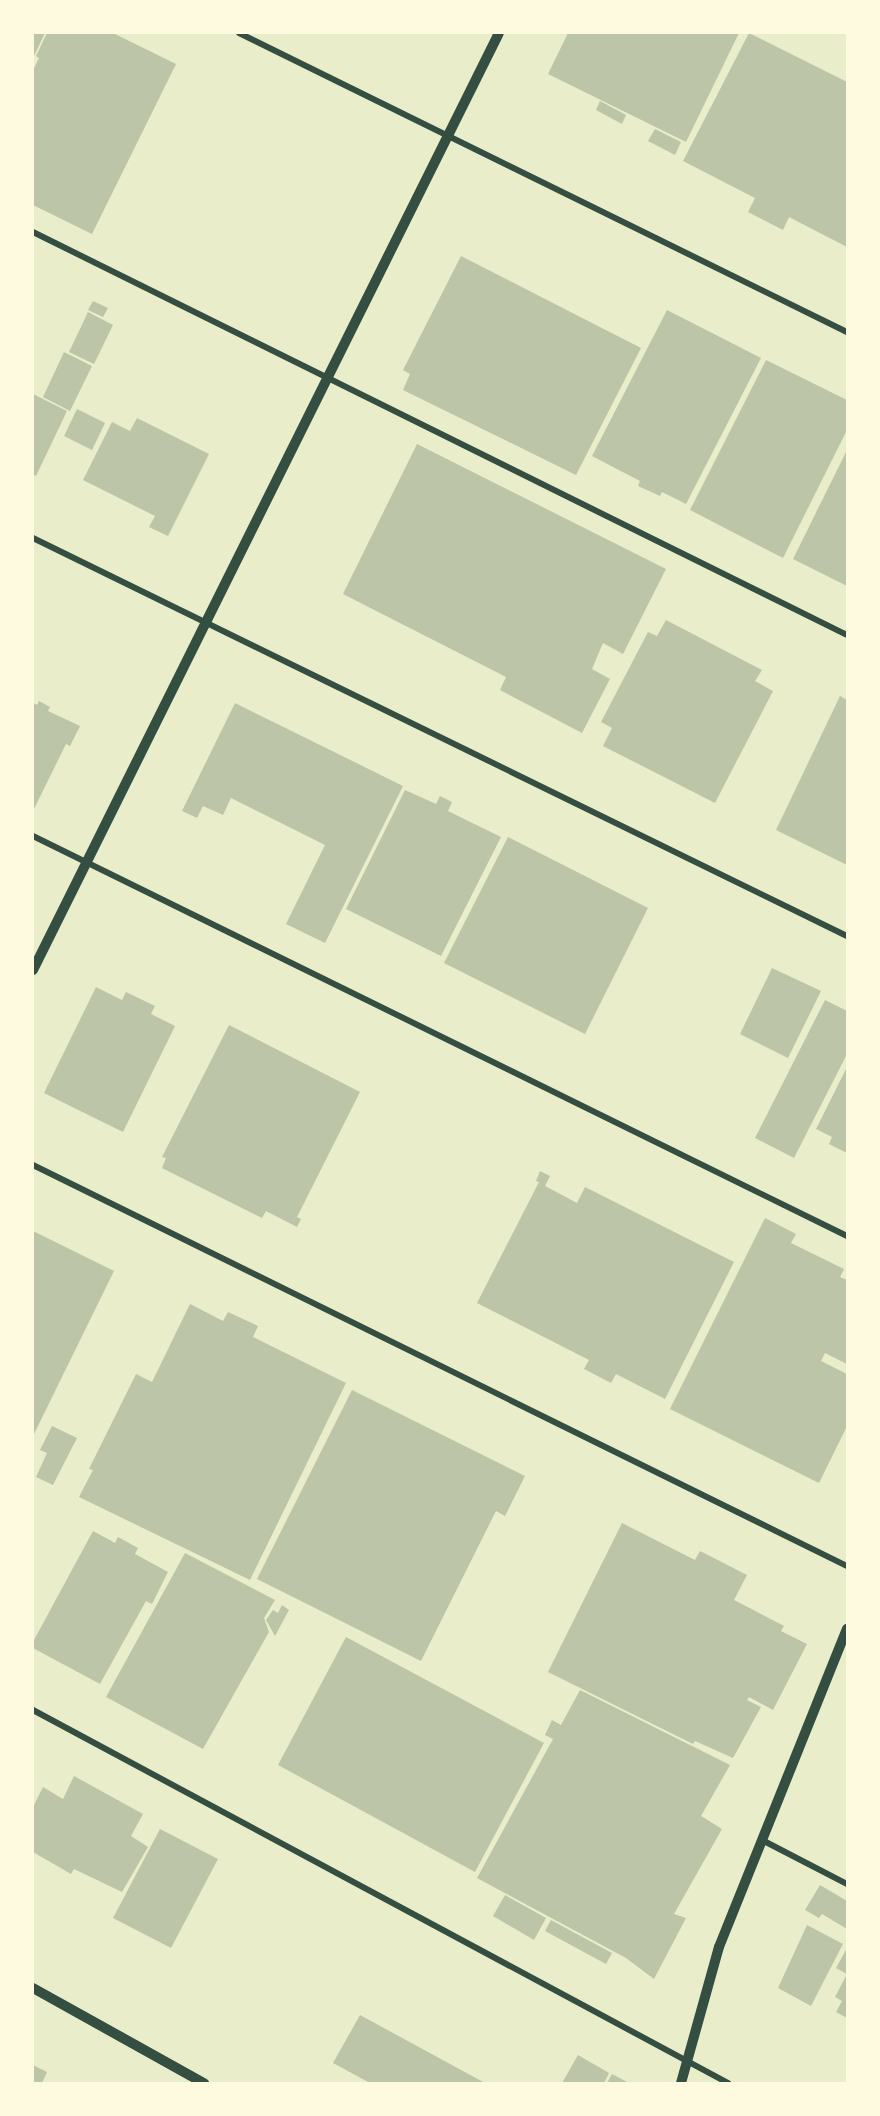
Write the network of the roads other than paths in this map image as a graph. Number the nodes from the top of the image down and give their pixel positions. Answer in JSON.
{"nodes":[{"id":1,"x":239,"y":33,"type":"edge"},
{"id":2,"x":499,"y":33,"type":"edge"},
{"id":3,"x":448,"y":136,"type":"junction"},
{"id":4,"x":33,"y":232,"type":"edge"},
{"id":5,"x":847,"y":332,"type":"edge"},
{"id":6,"x":328,"y":377,"type":"junction"},
{"id":7,"x":33,"y":538,"type":"edge"},
{"id":8,"x":205,"y":623,"type":"junction"},
{"id":9,"x":847,"y":635,"type":"edge"},
{"id":10,"x":33,"y":836,"type":"edge"},
{"id":11,"x":86,"y":862,"type":"junction"},
{"id":12,"x":847,"y":936,"type":"edge"},
{"id":13,"x":33,"y":970,"type":"edge"},
{"id":14,"x":33,"y":1165,"type":"edge"},
{"id":15,"x":847,"y":1236,"type":"edge"},
{"id":16,"x":847,"y":1566,"type":"edge"},
{"id":17,"x":846,"y":1636,"type":"edge"},
{"id":18,"x":33,"y":1710,"type":"edge"},
{"id":19,"x":762,"y":1840,"type":"junction"},
{"id":20,"x":847,"y":1884,"type":"edge"},
{"id":21,"x":33,"y":1988,"type":"edge"},
{"id":22,"x":689,"y":2063,"type":"junction"},
{"id":23,"x":204,"y":2083,"type":"edge"},
{"id":24,"x":681,"y":2083,"type":"edge"},
{"id":25,"x":728,"y":2083,"type":"edge"}],
"edges":[{"from":1,"to":3,"type":"street"},
{"from":2,"to":3,"type":"street"},
{"from":3,"to":5,"type":"street"},
{"from":3,"to":6,"type":"street"},
{"from":4,"to":6,"type":"street"},
{"from":6,"to":8,"type":"street"},
{"from":6,"to":9,"type":"street"},
{"from":7,"to":8,"type":"street"},
{"from":8,"to":11,"type":"street"},
{"from":8,"to":12,"type":"street"},
{"from":10,"to":11,"type":"street"},
{"from":11,"to":13,"type":"street"},
{"from":11,"to":15,"type":"street"},
{"from":14,"to":16,"type":"street"},
{"from":17,"to":19,"type":"street"},
{"from":18,"to":22,"type":"street"},
{"from":19,"to":20,"type":"street"},
{"from":19,"to":22,"type":"street"},
{"from":21,"to":23,"type":"street"},
{"from":22,"to":24,"type":"street"},
{"from":22,"to":25,"type":"street"}]}
